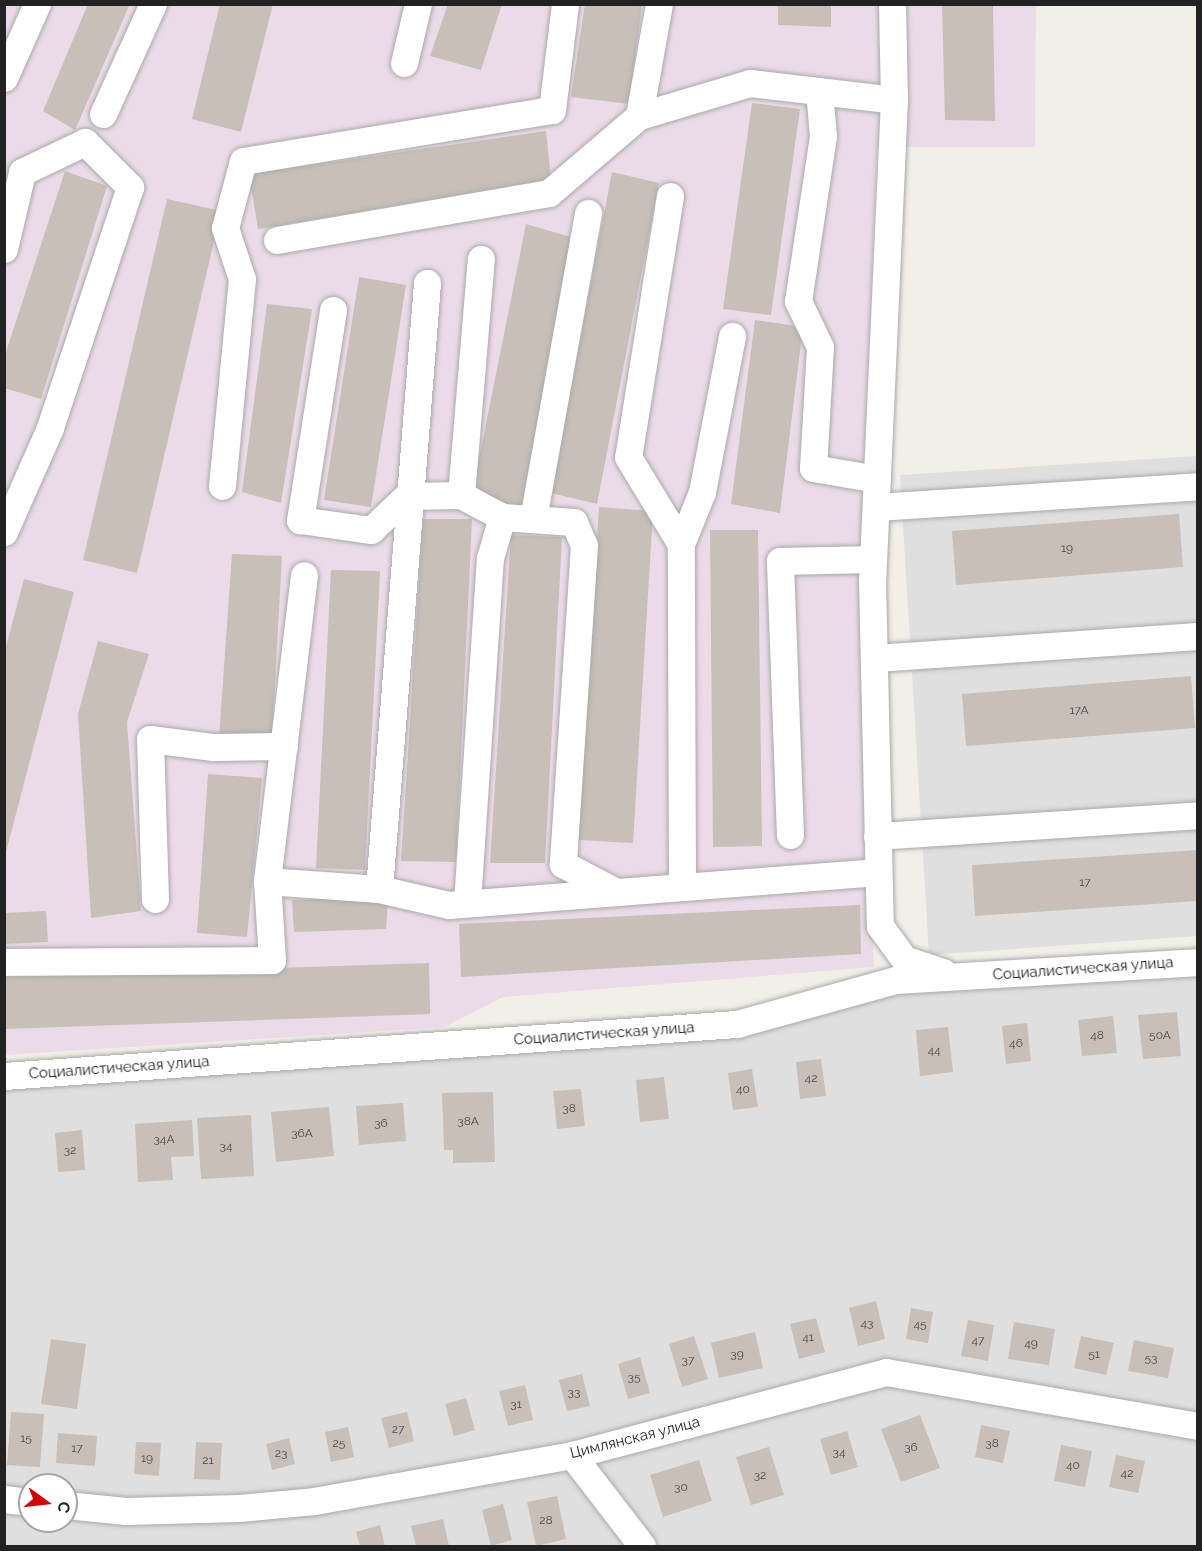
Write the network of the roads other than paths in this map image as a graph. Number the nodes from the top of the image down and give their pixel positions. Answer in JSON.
{"nodes":[{"id":1,"x":37,"y":4,"type":"edge"},
{"id":2,"x":153,"y":4,"type":"edge"},
{"id":3,"x":417,"y":4,"type":"edge"},
{"id":4,"x":565,"y":4,"type":"edge"},
{"id":5,"x":659,"y":4,"type":"edge"},
{"id":6,"x":892,"y":4,"type":"edge"},
{"id":7,"x":404,"y":63,"type":"dead end"},
{"id":8,"x":4,"y":78,"type":"edge"},
{"id":9,"x":819,"y":91,"type":"junction"},
{"id":10,"x":894,"y":100,"type":"junction"},
{"id":11,"x":103,"y":114,"type":"dead end"},
{"id":12,"x":639,"y":116,"type":"junction"},
{"id":13,"x":670,"y":196,"type":"dead end"},
{"id":14,"x":588,"y":213,"type":"dead end"},
{"id":15,"x":277,"y":240,"type":"dead end"},
{"id":16,"x":4,"y":249,"type":"edge"},
{"id":17,"x":481,"y":259,"type":"dead end"},
{"id":18,"x":427,"y":284,"type":"dead end"},
{"id":19,"x":333,"y":310,"type":"dead end"},
{"id":20,"x":732,"y":336,"type":"dead end"},
{"id":21,"x":877,"y":479,"type":"junction"},
{"id":22,"x":222,"y":486,"type":"dead end"},
{"id":23,"x":1197,"y":486,"type":"edge"},
{"id":24,"x":461,"y":495,"type":"junction"},
{"id":25,"x":407,"y":496,"type":"junction"},
{"id":26,"x":876,"y":507,"type":"junction"},
{"id":27,"x":502,"y":517,"type":"junction"},
{"id":28,"x":533,"y":519,"type":"junction"},
{"id":29,"x":4,"y":532,"type":"edge"},
{"id":30,"x":681,"y":544,"type":"junction"},
{"id":31,"x":873,"y":559,"type":"junction"},
{"id":32,"x":304,"y":575,"type":"dead end"},
{"id":33,"x":1197,"y":636,"type":"edge"},
{"id":34,"x":874,"y":658,"type":"junction"},
{"id":35,"x":284,"y":746,"type":"junction"},
{"id":36,"x":1197,"y":815,"type":"edge"},
{"id":37,"x":790,"y":834,"type":"dead end"},
{"id":38,"x":877,"y":836,"type":"junction"},
{"id":39,"x":878,"y":872,"type":"junction"},
{"id":40,"x":267,"y":881,"type":"junction"},
{"id":41,"x":682,"y":887,"type":"junction"},
{"id":42,"x":379,"y":889,"type":"junction"},
{"id":43,"x":616,"y":892,"type":"junction"},
{"id":44,"x":155,"y":899,"type":"dead end"},
{"id":45,"x":467,"y":903,"type":"junction"},
{"id":46,"x":4,"y":962,"type":"edge"},
{"id":47,"x":1197,"y":962,"type":"edge"},
{"id":48,"x":977,"y":976,"type":"junction"},
{"id":49,"x":4,"y":1076,"type":"edge"},
{"id":50,"x":1197,"y":1426,"type":"edge"},
{"id":51,"x":572,"y":1455,"type":"junction"},
{"id":52,"x":78,"y":1506,"type":"edge"},
{"id":53,"x":642,"y":1546,"type":"edge"}],
"edges":[{"from":1,"to":8,"type":"street"},
{"from":2,"to":11,"type":"street"},
{"from":3,"to":7,"type":"street"},
{"from":4,"to":22,"type":"street"},
{"from":5,"to":12,"type":"street"},
{"from":6,"to":10,"type":"street"},
{"from":9,"to":10,"type":"street"},
{"from":9,"to":12,"type":"street"},
{"from":9,"to":21,"type":"street"},
{"from":10,"to":21,"type":"street"},
{"from":12,"to":15,"type":"street"},
{"from":13,"to":30,"type":"street"},
{"from":14,"to":28,"type":"street"},
{"from":16,"to":29,"type":"street"},
{"from":17,"to":24,"type":"street"},
{"from":18,"to":25,"type":"street"},
{"from":19,"to":25,"type":"street"},
{"from":20,"to":30,"type":"street"},
{"from":21,"to":26,"type":"street"},
{"from":23,"to":26,"type":"street"},
{"from":24,"to":25,"type":"street"},
{"from":24,"to":27,"type":"street"},
{"from":25,"to":42,"type":"street"},
{"from":26,"to":31,"type":"street"},
{"from":27,"to":28,"type":"street"},
{"from":27,"to":45,"type":"street"},
{"from":28,"to":43,"type":"street"},
{"from":30,"to":41,"type":"street"},
{"from":31,"to":34,"type":"street"},
{"from":31,"to":37,"type":"street"},
{"from":32,"to":35,"type":"street"},
{"from":33,"to":34,"type":"street"},
{"from":34,"to":38,"type":"street"},
{"from":35,"to":40,"type":"street"},
{"from":35,"to":44,"type":"street"},
{"from":36,"to":38,"type":"street"},
{"from":38,"to":39,"type":"street"},
{"from":39,"to":41,"type":"street"},
{"from":39,"to":48,"type":"street"},
{"from":40,"to":42,"type":"street"},
{"from":40,"to":46,"type":"street"},
{"from":41,"to":43,"type":"street"},
{"from":42,"to":45,"type":"street"},
{"from":43,"to":45,"type":"street"},
{"from":47,"to":48,"type":"street","name":"Социалистическая улица"},
{"from":48,"to":49,"type":"street","name":"Социалистическая улица"},
{"from":50,"to":51,"type":"street","name":"Цимлянская улица"},
{"from":51,"to":52,"type":"street","name":"Цимлянская улица"},
{"from":51,"to":53,"type":"street"}]}
